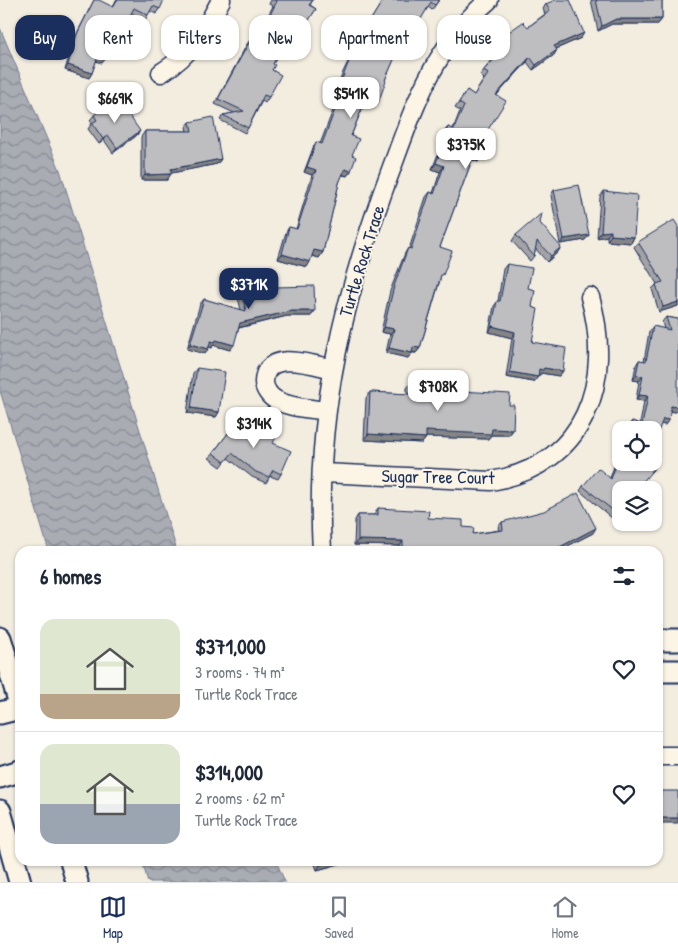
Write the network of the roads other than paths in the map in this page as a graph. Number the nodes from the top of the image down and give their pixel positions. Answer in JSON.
{"nodes":[{"id":1,"x":221,"y":0,"type":"edge"},
{"id":2,"x":489,"y":0,"type":"edge"},
{"id":3,"x":161,"y":73,"type":"dead end"},
{"id":4,"x":590,"y":296,"type":"dead end"},
{"id":5,"x":333,"y":369,"type":"junction"},
{"id":6,"x":325,"y":411,"type":"junction"},
{"id":7,"x":323,"y":473,"type":"junction"},
{"id":8,"x":322,"y":546,"type":"edge"},
{"id":9,"x":0,"y":638,"type":"edge"},
{"id":10,"x":663,"y":640,"type":"edge"},
{"id":11,"x":678,"y":640,"type":"edge"},
{"id":12,"x":663,"y":671,"type":"edge"},
{"id":13,"x":678,"y":671,"type":"edge"},
{"id":14,"x":15,"y":688,"type":"edge"},
{"id":15,"x":15,"y":709,"type":"edge"},
{"id":16,"x":0,"y":713,"type":"edge"},
{"id":17,"x":663,"y":756,"type":"edge"},
{"id":18,"x":678,"y":756,"type":"edge"},
{"id":19,"x":15,"y":772,"type":"edge"},
{"id":20,"x":0,"y":777,"type":"edge"},
{"id":21,"x":0,"y":811,"type":"edge"},
{"id":22,"x":15,"y":864,"type":"edge"},
{"id":23,"x":15,"y":866,"type":"edge"},
{"id":24,"x":72,"y":866,"type":"edge"},
{"id":25,"x":20,"y":882,"type":"edge"},
{"id":26,"x":77,"y":882,"type":"edge"}],
"edges":[{"from":1,"to":3,"type":"street"},
{"from":2,"to":5,"type":"street","name":"Turtle Rock Trace"},
{"from":4,"to":7,"type":"street","name":"Sugar Tree Court"},
{"from":5,"to":6,"type":"street","name":"Turtle Rock Trace"},
{"from":5,"to":6,"type":"street"},
{"from":6,"to":7,"type":"street","name":"Turtle Rock Trace"},
{"from":7,"to":8,"type":"street","name":"Turtle Rock Trace"},
{"from":9,"to":14,"type":"main road"},
{"from":10,"to":11,"type":"main road"},
{"from":12,"to":13,"type":"main road"},
{"from":15,"to":16,"type":"main road"},
{"from":17,"to":18,"type":"street"},
{"from":19,"to":20,"type":"main road"},
{"from":21,"to":22,"type":"main road"},
{"from":23,"to":25,"type":"main road"},
{"from":24,"to":26,"type":"main road"}]}
